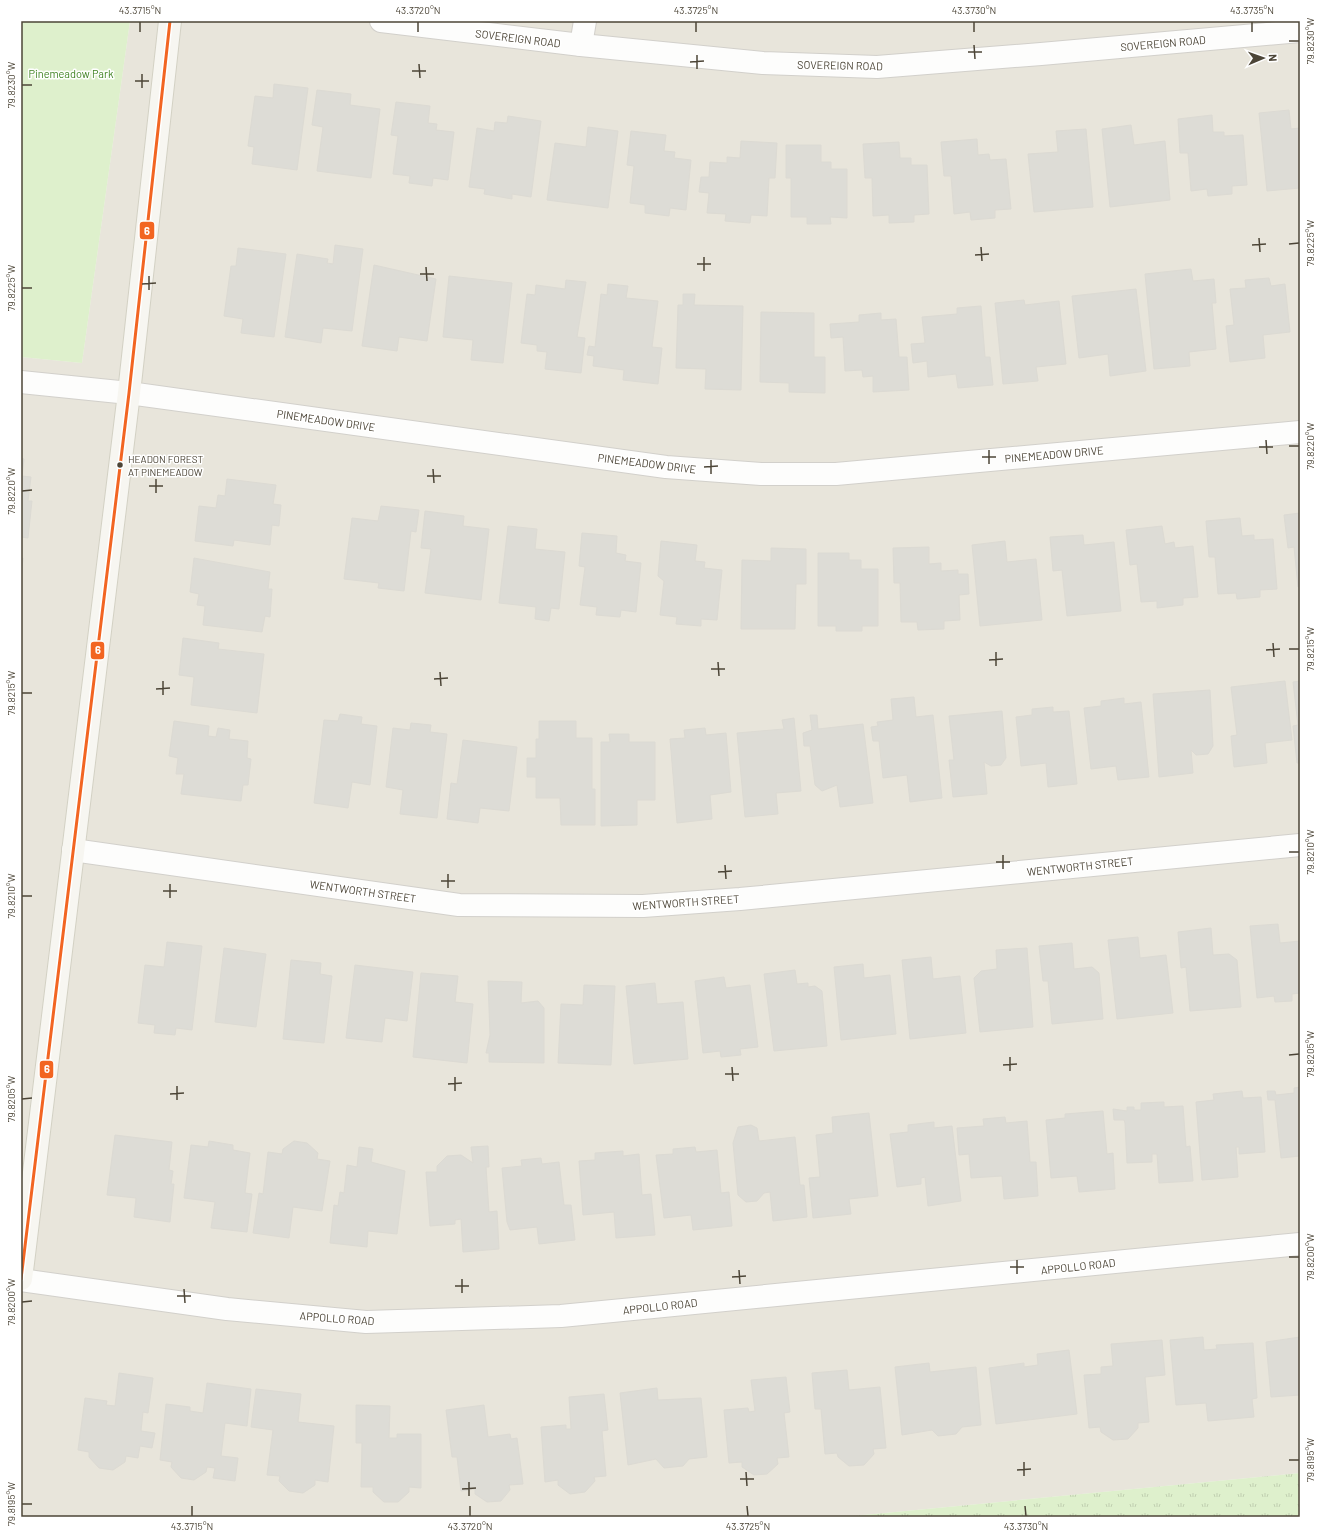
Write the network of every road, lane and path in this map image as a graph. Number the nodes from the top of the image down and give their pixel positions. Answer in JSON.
{"nodes":[{"id":1,"x":170,"y":21,"type":"edge"},
{"id":2,"x":382,"y":21,"type":"edge"},
{"id":3,"x":585,"y":21,"type":"edge"},
{"id":4,"x":1300,"y":31,"type":"edge"},
{"id":5,"x":581,"y":45,"type":"junction"},
{"id":6,"x":21,"y":382,"type":"edge"},
{"id":7,"x":129,"y":393,"type":"junction"},
{"id":8,"x":1300,"y":432,"type":"edge"},
{"id":9,"x":1300,"y":844,"type":"edge"},
{"id":10,"x":73,"y":850,"type":"junction"},
{"id":11,"x":1300,"y":1244,"type":"edge"},
{"id":12,"x":21,"y":1279,"type":"edge"}],
"edges":[{"from":1,"to":7,"type":"street"},
{"from":2,"to":5,"type":"street","name":"SOVEREIGN ROAD"},
{"from":3,"to":5,"type":"street"},
{"from":4,"to":5,"type":"street","name":"SOVEREIGN ROAD"},
{"from":6,"to":7,"type":"street","name":"PINEMEADOW DRIVE"},
{"from":7,"to":8,"type":"street","name":"PINEMEADOW DRIVE"},
{"from":7,"to":10,"type":"street"},
{"from":9,"to":10,"type":"street","name":"WENTWORTH STREET"},
{"from":10,"to":12,"type":"street"},
{"from":11,"to":12,"type":"street","name":"APPOLLO ROAD"}]}
